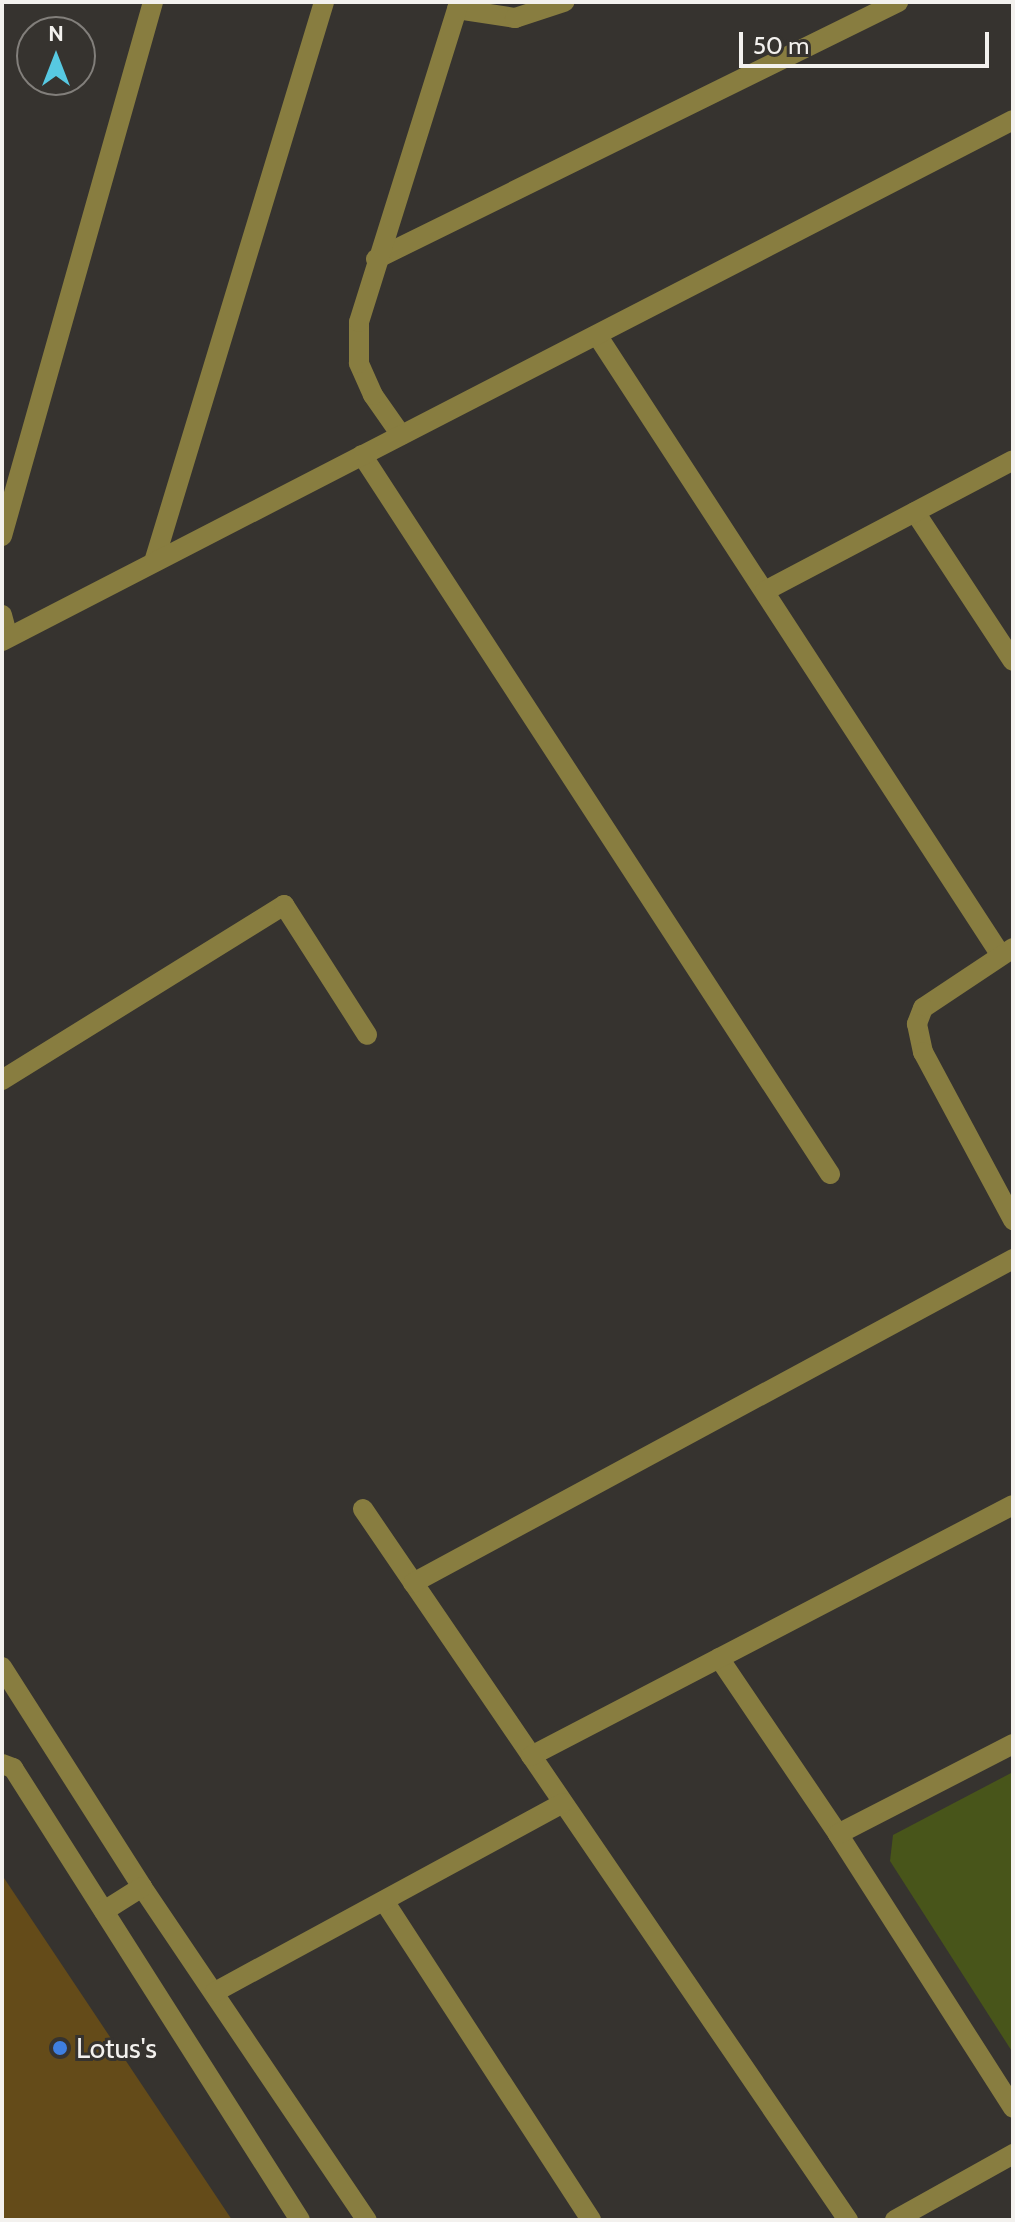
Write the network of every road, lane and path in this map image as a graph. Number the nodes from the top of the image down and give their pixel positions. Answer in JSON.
{"nodes":[{"id":1,"x":153,"y":2,"type":"edge"},
{"id":2,"x":324,"y":2,"type":"edge"},
{"id":3,"x":564,"y":2,"type":"edge"},
{"id":4,"x":898,"y":2,"type":"edge"},
{"id":5,"x":458,"y":5,"type":"edge"},
{"id":6,"x":1013,"y":120,"type":"edge"},
{"id":7,"x":376,"y":259,"type":"junction"},
{"id":8,"x":597,"y":335,"type":"junction"},
{"id":9,"x":401,"y":435,"type":"junction"},
{"id":10,"x":362,"y":455,"type":"junction"},
{"id":11,"x":1013,"y":460,"type":"edge"},
{"id":12,"x":915,"y":512,"type":"junction"},
{"id":13,"x":2,"y":536,"type":"edge"},
{"id":14,"x":154,"y":562,"type":"junction"},
{"id":15,"x":765,"y":591,"type":"junction"},
{"id":16,"x":2,"y":615,"type":"edge"},
{"id":17,"x":5,"y":639,"type":"edge"},
{"id":18,"x":1013,"y":661,"type":"edge"},
{"id":19,"x":1006,"y":951,"type":"edge"},
{"id":20,"x":367,"y":1035,"type":"dead end"},
{"id":21,"x":2,"y":1080,"type":"edge"},
{"id":22,"x":830,"y":1174,"type":"dead end"},
{"id":23,"x":1013,"y":1220,"type":"edge"},
{"id":24,"x":1013,"y":1259,"type":"edge"},
{"id":25,"x":1013,"y":1505,"type":"edge"},
{"id":26,"x":363,"y":1509,"type":"dead end"},
{"id":27,"x":413,"y":1583,"type":"junction"},
{"id":28,"x":719,"y":1658,"type":"junction"},
{"id":29,"x":2,"y":1667,"type":"edge"},
{"id":30,"x":1013,"y":1744,"type":"edge"},
{"id":31,"x":531,"y":1756,"type":"junction"},
{"id":32,"x":2,"y":1764,"type":"edge"},
{"id":33,"x":563,"y":1803,"type":"junction"},
{"id":34,"x":838,"y":1834,"type":"junction"},
{"id":35,"x":142,"y":1887,"type":"junction"},
{"id":36,"x":384,"y":1901,"type":"junction"},
{"id":37,"x":104,"y":1911,"type":"junction"},
{"id":38,"x":215,"y":1992,"type":"junction"},
{"id":39,"x":1013,"y":2108,"type":"edge"},
{"id":40,"x":1013,"y":2154,"type":"edge"},
{"id":41,"x":300,"y":2220,"type":"edge"},
{"id":42,"x":367,"y":2220,"type":"edge"},
{"id":43,"x":591,"y":2220,"type":"edge"},
{"id":44,"x":848,"y":2220,"type":"edge"},
{"id":45,"x":895,"y":2220,"type":"edge"}],
"edges":[{"from":1,"to":13,"type":"street"},
{"from":2,"to":14,"type":"street"},
{"from":3,"to":5,"type":"street"},
{"from":4,"to":7,"type":"street"},
{"from":5,"to":7,"type":"street"},
{"from":6,"to":8,"type":"street"},
{"from":7,"to":9,"type":"street"},
{"from":8,"to":9,"type":"street"},
{"from":8,"to":15,"type":"street"},
{"from":9,"to":10,"type":"street"},
{"from":10,"to":14,"type":"street"},
{"from":10,"to":22,"type":"street"},
{"from":11,"to":12,"type":"street"},
{"from":12,"to":15,"type":"street"},
{"from":12,"to":18,"type":"street"},
{"from":14,"to":17,"type":"street"},
{"from":15,"to":19,"type":"street"},
{"from":16,"to":17,"type":"street"},
{"from":19,"to":23,"type":"street"},
{"from":20,"to":21,"type":"street"},
{"from":24,"to":27,"type":"street"},
{"from":25,"to":28,"type":"street"},
{"from":26,"to":27,"type":"street"},
{"from":27,"to":31,"type":"street"},
{"from":28,"to":31,"type":"street"},
{"from":28,"to":34,"type":"street"},
{"from":29,"to":35,"type":"street"},
{"from":30,"to":34,"type":"street"},
{"from":31,"to":33,"type":"street"},
{"from":32,"to":37,"type":"street"},
{"from":33,"to":36,"type":"street"},
{"from":33,"to":44,"type":"street"},
{"from":34,"to":39,"type":"street"},
{"from":35,"to":37,"type":"street"},
{"from":35,"to":38,"type":"street"},
{"from":36,"to":38,"type":"street"},
{"from":36,"to":43,"type":"street"},
{"from":37,"to":41,"type":"street"},
{"from":38,"to":42,"type":"street"},
{"from":40,"to":45,"type":"street"}]}
